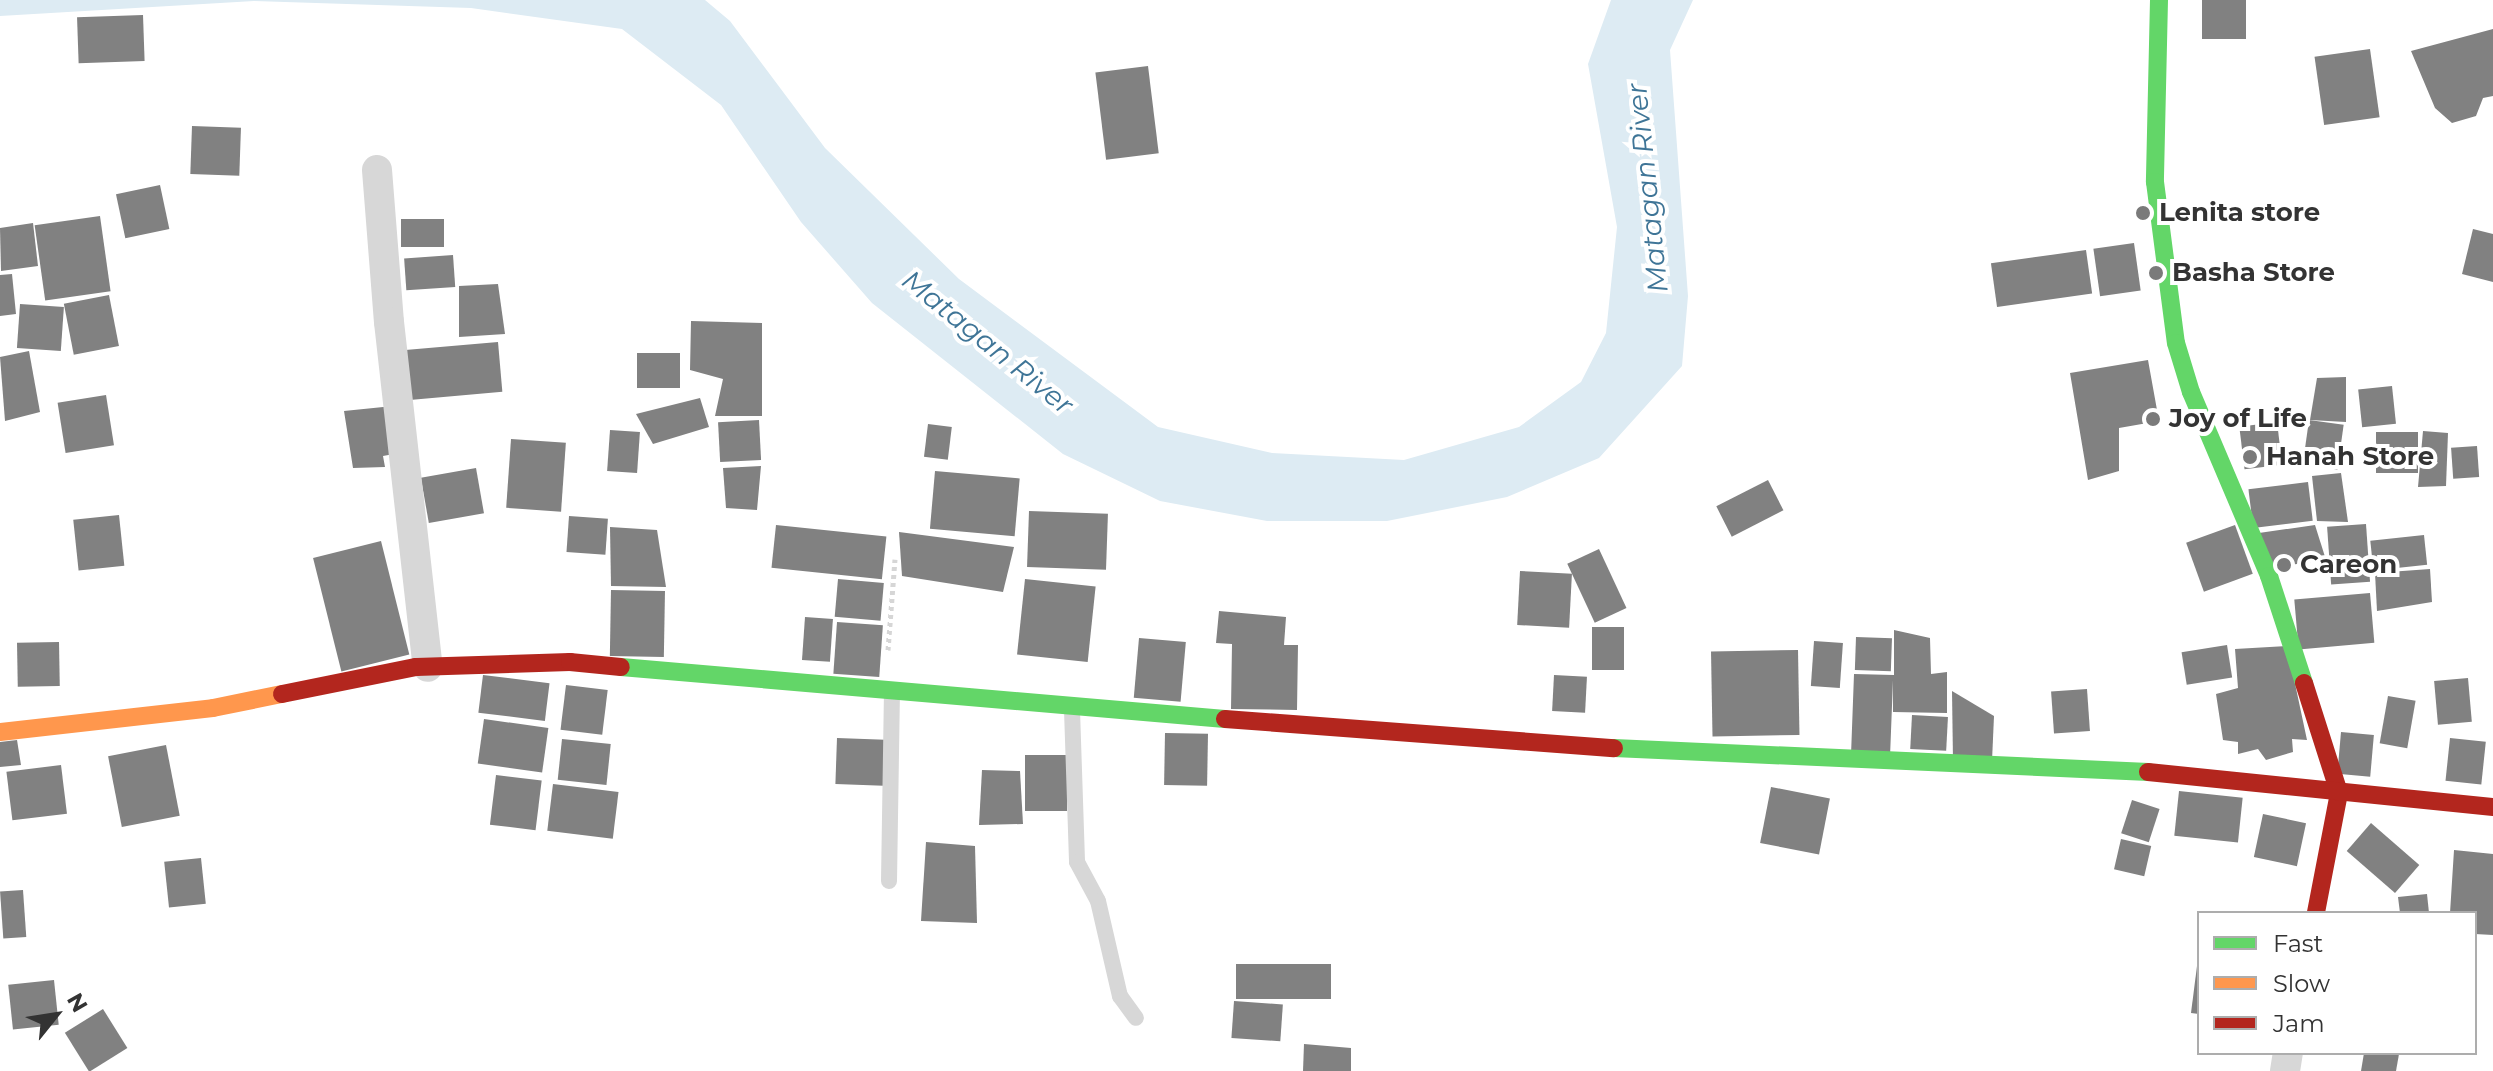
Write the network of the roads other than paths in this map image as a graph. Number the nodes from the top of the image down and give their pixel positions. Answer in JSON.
{"nodes":[{"id":1,"x":2159,"y":0,"type":"edge"},
{"id":2,"x":377,"y":170,"type":"dead end"},
{"id":3,"x":428,"y":667,"type":"junction"},
{"id":4,"x":888,"y":691,"type":"junction"},
{"id":5,"x":1072,"y":708,"type":"junction"},
{"id":6,"x":0,"y":732,"type":"edge"},
{"id":7,"x":2339,"y":793,"type":"junction"},
{"id":8,"x":2493,"y":807,"type":"edge"},
{"id":9,"x":889,"y":881,"type":"dead end"},
{"id":10,"x":2316,"y":911,"type":"edge"},
{"id":11,"x":1136,"y":1018,"type":"dead end"}],
"edges":[{"from":1,"to":7,"type":"street"},
{"from":2,"to":3,"type":"street"},
{"from":3,"to":4,"type":"street"},
{"from":3,"to":6,"type":"street"},
{"from":4,"to":5,"type":"street"},
{"from":4,"to":9,"type":"lane"},
{"from":5,"to":7,"type":"street"},
{"from":5,"to":11,"type":"lane"},
{"from":7,"to":8,"type":"street"},
{"from":7,"to":10,"type":"street"}]}
